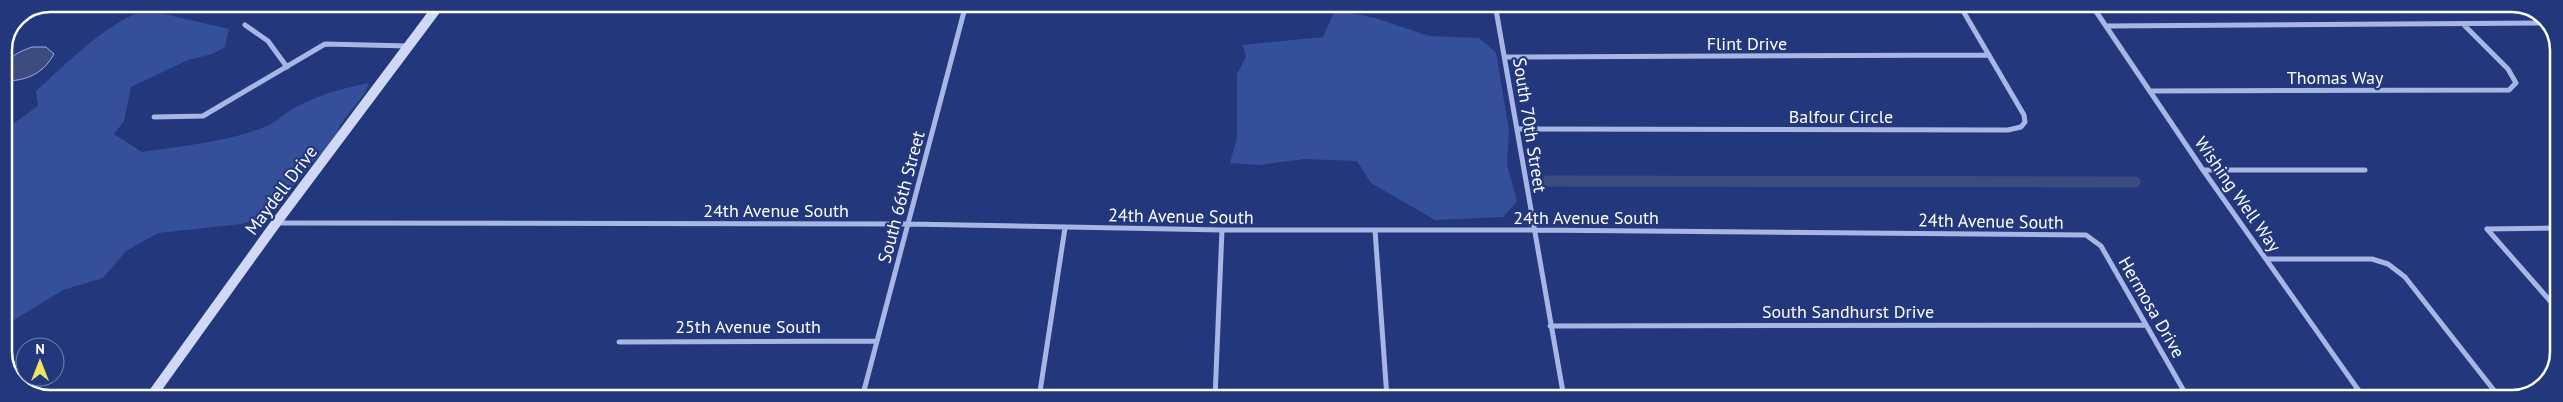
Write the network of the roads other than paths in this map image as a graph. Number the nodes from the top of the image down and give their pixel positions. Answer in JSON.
{"nodes":[{"id":1,"x":434,"y":12,"type":"edge"},
{"id":2,"x":964,"y":12,"type":"edge"},
{"id":3,"x":1497,"y":13,"type":"edge"},
{"id":4,"x":1964,"y":13,"type":"edge"},
{"id":5,"x":2097,"y":13,"type":"edge"},
{"id":6,"x":2539,"y":23,"type":"edge"},
{"id":7,"x":2463,"y":24,"type":"junction"},
{"id":8,"x":245,"y":25,"type":"dead end"},
{"id":9,"x":2107,"y":26,"type":"junction"},
{"id":10,"x":409,"y":46,"type":"junction"},
{"id":11,"x":1989,"y":55,"type":"junction"},
{"id":12,"x":1505,"y":57,"type":"junction"},
{"id":13,"x":287,"y":67,"type":"junction"},
{"id":14,"x":2151,"y":92,"type":"junction"},
{"id":15,"x":154,"y":117,"type":"dead end"},
{"id":16,"x":1519,"y":129,"type":"junction"},
{"id":17,"x":2203,"y":170,"type":"junction"},
{"id":18,"x":2365,"y":170,"type":"dead end"},
{"id":19,"x":276,"y":222,"type":"junction"},
{"id":20,"x":908,"y":224,"type":"junction"},
{"id":21,"x":1065,"y":228,"type":"junction"},
{"id":22,"x":2550,"y":228,"type":"edge"},
{"id":23,"x":1222,"y":230,"type":"junction"},
{"id":24,"x":1375,"y":230,"type":"junction"},
{"id":25,"x":1533,"y":230,"type":"junction"},
{"id":26,"x":2086,"y":235,"type":"joint"},
{"id":27,"x":2266,"y":260,"type":"junction"},
{"id":28,"x":2550,"y":301,"type":"edge"},
{"id":29,"x":2145,"y":325,"type":"junction"},
{"id":30,"x":1550,"y":326,"type":"junction"},
{"id":31,"x":877,"y":341,"type":"junction"},
{"id":32,"x":619,"y":342,"type":"dead end"},
{"id":33,"x":156,"y":389,"type":"edge"},
{"id":34,"x":864,"y":389,"type":"edge"},
{"id":35,"x":1040,"y":389,"type":"edge"},
{"id":36,"x":1215,"y":389,"type":"edge"},
{"id":37,"x":1386,"y":390,"type":"edge"},
{"id":38,"x":1562,"y":390,"type":"edge"},
{"id":39,"x":2183,"y":390,"type":"edge"},
{"id":40,"x":2358,"y":390,"type":"edge"},
{"id":41,"x":2494,"y":390,"type":"edge"}],
"edges":[{"from":1,"to":10,"type":"street","name":"Maydell Drive"},
{"from":2,"to":20,"type":"street","name":"South 66th Street"},
{"from":3,"to":12,"type":"street","name":"South 70th Street"},
{"from":4,"to":11,"type":"street","name":"Balfour Circle"},
{"from":5,"to":9,"type":"street","name":"Wishing Well Way"},
{"from":6,"to":7,"type":"street"},
{"from":7,"to":9,"type":"street"},
{"from":7,"to":14,"type":"street","name":"Thomas Way"},
{"from":8,"to":13,"type":"street"},
{"from":9,"to":14,"type":"street","name":"Wishing Well Way"},
{"from":10,"to":13,"type":"street"},
{"from":10,"to":19,"type":"street","name":"Maydell Drive"},
{"from":11,"to":12,"type":"street","name":"Flint Drive"},
{"from":11,"to":16,"type":"street","name":"Balfour Circle"},
{"from":12,"to":16,"type":"street","name":"South 70th Street"},
{"from":13,"to":15,"type":"street"},
{"from":14,"to":17,"type":"street","name":"Wishing Well Way"},
{"from":16,"to":25,"type":"street","name":"South 70th Street"},
{"from":17,"to":18,"type":"street"},
{"from":17,"to":27,"type":"street","name":"Wishing Well Way"},
{"from":19,"to":20,"type":"street","name":"24th Avenue South"},
{"from":19,"to":33,"type":"street","name":"Maydell Drive"},
{"from":20,"to":21,"type":"street","name":"24th Avenue South"},
{"from":20,"to":31,"type":"street","name":"South 66th Street"},
{"from":21,"to":23,"type":"street","name":"24th Avenue South"},
{"from":21,"to":35,"type":"street"},
{"from":22,"to":28,"type":"street"},
{"from":23,"to":24,"type":"street","name":"24th Avenue South"},
{"from":23,"to":36,"type":"street"},
{"from":24,"to":25,"type":"street","name":"24th Avenue South"},
{"from":24,"to":37,"type":"street"},
{"from":25,"to":26,"type":"street","name":"24th Avenue South"},
{"from":25,"to":30,"type":"street","name":"South 70th Street"},
{"from":26,"to":29,"type":"street","name":"Hermosa Drive"},
{"from":27,"to":40,"type":"street","name":"Wishing Well Way"},
{"from":27,"to":41,"type":"street"},
{"from":29,"to":30,"type":"street","name":"South Sandhurst Drive"},
{"from":29,"to":39,"type":"street","name":"Hermosa Drive"},
{"from":30,"to":38,"type":"street","name":"South 70th Street"},
{"from":31,"to":32,"type":"street","name":"25th Avenue South"},
{"from":31,"to":34,"type":"street","name":"South 66th Street"}]}
